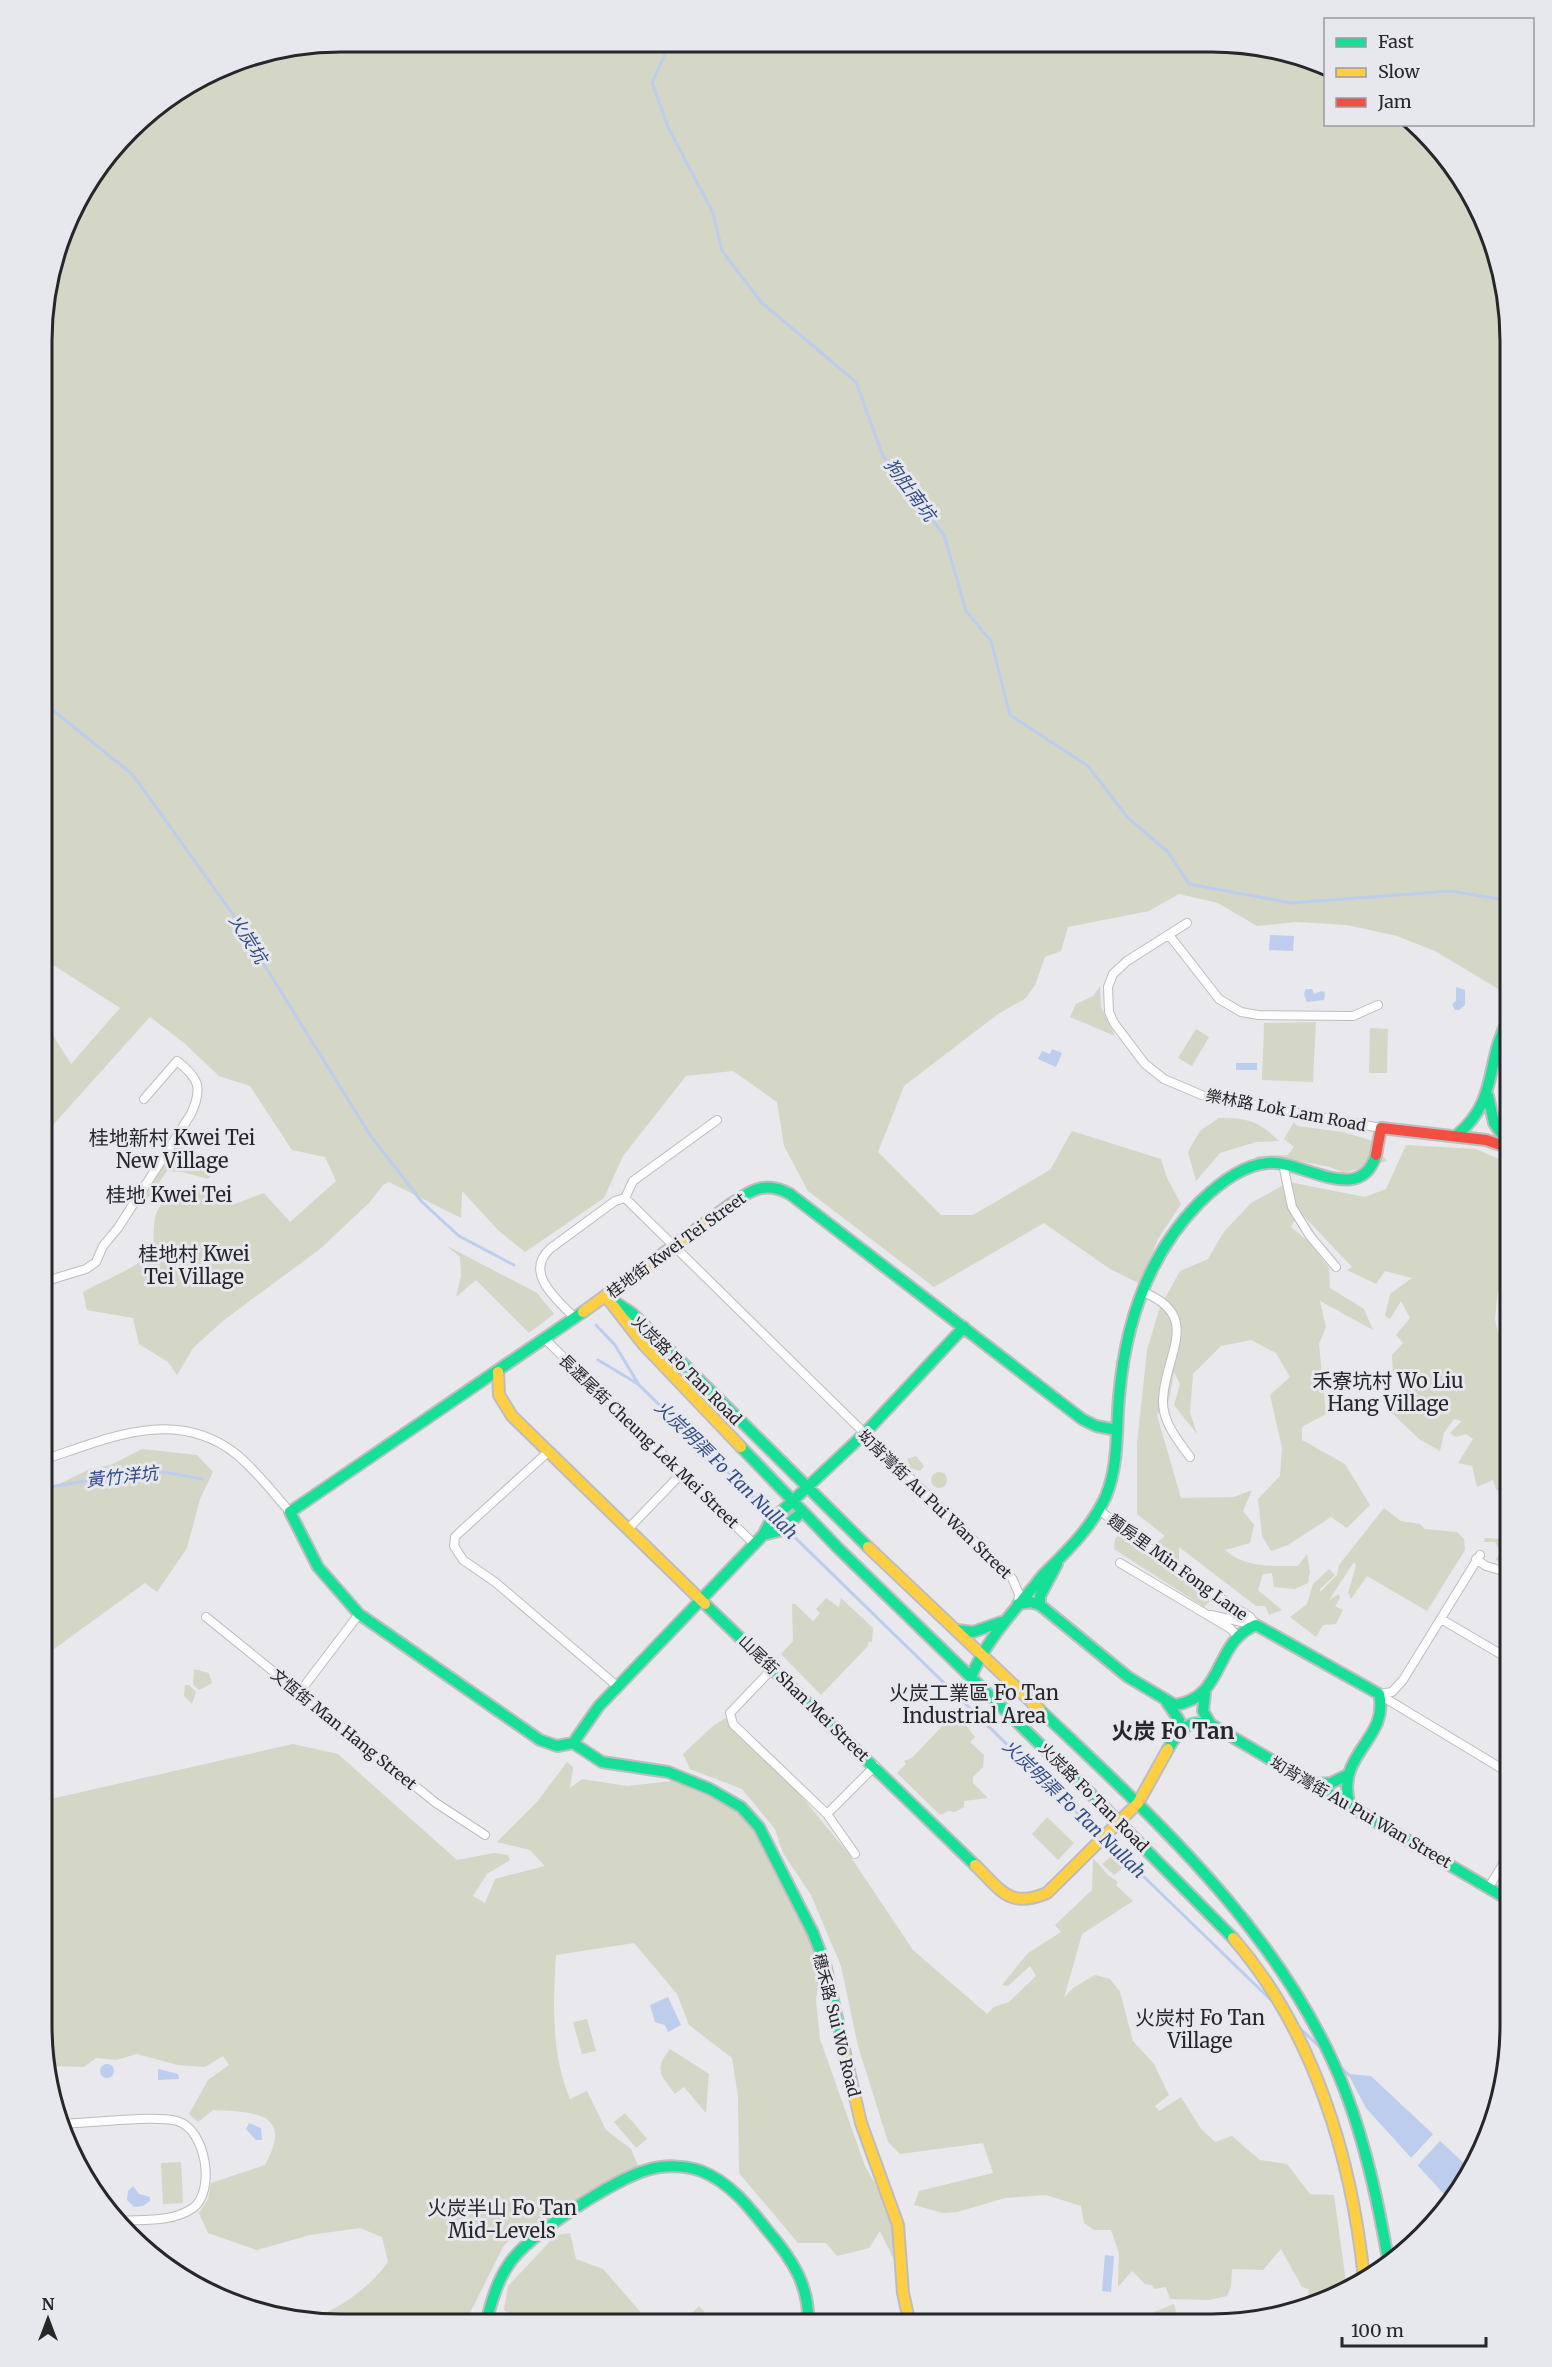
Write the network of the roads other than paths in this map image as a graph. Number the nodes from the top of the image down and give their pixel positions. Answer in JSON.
{"nodes":[{"id":1,"x":1188,"y":923,"type":"dead end"},
{"id":2,"x":1169,"y":934,"type":"junction"},
{"id":3,"x":1378,"y":1005,"type":"dead end"},
{"id":4,"x":1500,"y":1030,"type":"edge"},
{"id":5,"x":1495,"y":1057,"type":"junction"},
{"id":6,"x":1500,"y":1058,"type":"edge"},
{"id":7,"x":1488,"y":1095,"type":"junction"},
{"id":8,"x":144,"y":1099,"type":"dead end"},
{"id":9,"x":717,"y":1120,"type":"dead end"},
{"id":10,"x":1381,"y":1128,"type":"junction"},
{"id":11,"x":1457,"y":1135,"type":"junction"},
{"id":12,"x":1500,"y":1136,"type":"edge"},
{"id":13,"x":1500,"y":1144,"type":"edge"},
{"id":14,"x":1283,"y":1164,"type":"junction"},
{"id":15,"x":625,"y":1198,"type":"junction"},
{"id":16,"x":676,"y":1247,"type":"junction"},
{"id":17,"x":1335,"y":1266,"type":"dead end"},
{"id":18,"x":52,"y":1279,"type":"edge"},
{"id":19,"x":1143,"y":1292,"type":"junction"},
{"id":20,"x":606,"y":1296,"type":"junction"},
{"id":21,"x":575,"y":1318,"type":"junction"},
{"id":22,"x":963,"y":1327,"type":"junction"},
{"id":23,"x":545,"y":1339,"type":"junction"},
{"id":24,"x":498,"y":1372,"type":"junction"},
{"id":25,"x":1117,"y":1430,"type":"junction"},
{"id":26,"x":864,"y":1434,"type":"junction"},
{"id":27,"x":548,"y":1452,"type":"junction"},
{"id":28,"x":1190,"y":1456,"type":"dead end"},
{"id":29,"x":52,"y":1457,"type":"edge"},
{"id":30,"x":682,"y":1473,"type":"junction"},
{"id":31,"x":806,"y":1489,"type":"junction"},
{"id":32,"x":791,"y":1503,"type":"junction"},
{"id":33,"x":1099,"y":1510,"type":"junction"},
{"id":34,"x":290,"y":1512,"type":"junction"},
{"id":35,"x":801,"y":1513,"type":"junction"},
{"id":36,"x":628,"y":1529,"type":"junction"},
{"id":37,"x":766,"y":1532,"type":"junction"},
{"id":38,"x":753,"y":1543,"type":"junction"},
{"id":39,"x":1120,"y":1563,"type":"dead end"},
{"id":40,"x":1057,"y":1564,"type":"junction"},
{"id":41,"x":1500,"y":1570,"type":"edge"},
{"id":42,"x":700,"y":1599,"type":"junction"},
{"id":43,"x":1018,"y":1604,"type":"junction"},
{"id":44,"x":1041,"y":1605,"type":"junction"},
{"id":45,"x":359,"y":1614,"type":"junction"},
{"id":46,"x":1208,"y":1615,"type":"junction"},
{"id":47,"x":206,"y":1617,"type":"dead end"},
{"id":48,"x":1441,"y":1619,"type":"junction"},
{"id":49,"x":1001,"y":1622,"type":"junction"},
{"id":50,"x":1256,"y":1625,"type":"junction"},
{"id":51,"x":957,"y":1630,"type":"junction"},
{"id":52,"x":1237,"y":1636,"type":"junction"},
{"id":53,"x":981,"y":1653,"type":"junction"},
{"id":54,"x":1500,"y":1654,"type":"edge"},
{"id":55,"x":774,"y":1668,"type":"junction"},
{"id":56,"x":971,"y":1677,"type":"junction"},
{"id":57,"x":616,"y":1686,"type":"junction"},
{"id":58,"x":1207,"y":1690,"type":"junction"},
{"id":59,"x":299,"y":1693,"type":"junction"},
{"id":60,"x":1379,"y":1694,"type":"junction"},
{"id":61,"x":1166,"y":1701,"type":"junction"},
{"id":62,"x":1212,"y":1725,"type":"junction"},
{"id":63,"x":1178,"y":1732,"type":"junction"},
{"id":64,"x":573,"y":1743,"type":"junction"},
{"id":65,"x":874,"y":1766,"type":"junction"},
{"id":66,"x":1500,"y":1768,"type":"edge"},
{"id":67,"x":1345,"y":1776,"type":"junction"},
{"id":68,"x":1312,"y":1784,"type":"junction"},
{"id":69,"x":1138,"y":1803,"type":"junction"},
{"id":70,"x":1351,"y":1807,"type":"junction"},
{"id":71,"x":827,"y":1814,"type":"junction"},
{"id":72,"x":1119,"y":1821,"type":"junction"},
{"id":73,"x":485,"y":1835,"type":"dead end"},
{"id":74,"x":855,"y":1854,"type":"dead end"},
{"id":75,"x":1500,"y":1869,"type":"edge"},
{"id":76,"x":1489,"y":1887,"type":"junction"},
{"id":77,"x":1500,"y":1894,"type":"edge"},
{"id":78,"x":70,"y":2124,"type":"edge"},
{"id":79,"x":128,"y":2220,"type":"edge"},
{"id":80,"x":1387,"y":2254,"type":"edge"},
{"id":81,"x":1363,"y":2271,"type":"edge"},
{"id":82,"x":489,"y":2314,"type":"edge"},
{"id":83,"x":807,"y":2314,"type":"edge"},
{"id":84,"x":908,"y":2314,"type":"edge"}],
"edges":[{"from":1,"to":2,"type":"street","name":"樂林路 Lok Lam Road"},
{"from":2,"to":3,"type":"street"},
{"from":2,"to":10,"type":"street","name":"樂林路 Lok Lam Road"},
{"from":4,"to":5,"type":"street"},
{"from":5,"to":6,"type":"street"},
{"from":5,"to":7,"type":"street"},
{"from":7,"to":11,"type":"street"},
{"from":7,"to":12,"type":"street"},
{"from":8,"to":18,"type":"street"},
{"from":9,"to":15,"type":"street"},
{"from":10,"to":11,"type":"street","name":"樂林路 Lok Lam Road"},
{"from":10,"to":14,"type":"street"},
{"from":11,"to":13,"type":"street","name":"樂林路 Lok Lam Road"},
{"from":14,"to":17,"type":"street"},
{"from":14,"to":19,"type":"street"},
{"from":15,"to":16,"type":"street","name":"㘭背灣街 Au Pui Wan Street"},
{"from":15,"to":21,"type":"street"},
{"from":16,"to":20,"type":"street","name":"桂地街 Kwei Tei Street"},
{"from":16,"to":22,"type":"street","name":"桂地街 Kwei Tei Street"},
{"from":16,"to":26,"type":"street","name":"㘭背灣街 Au Pui Wan Street"},
{"from":19,"to":25,"type":"street"},
{"from":19,"to":28,"type":"street"},
{"from":20,"to":21,"type":"street","name":"桂地街 Kwei Tei Street"},
{"from":20,"to":31,"type":"street","name":"火炭路 Fo Tan Road"},
{"from":20,"to":32,"type":"street","name":"火炭路 Fo Tan Road"},
{"from":21,"to":23,"type":"street","name":"桂地街 Kwei Tei Street"},
{"from":22,"to":25,"type":"street","name":"桂地街 Kwei Tei Street"},
{"from":22,"to":26,"type":"street"},
{"from":23,"to":24,"type":"street","name":"桂地街 Kwei Tei Street"},
{"from":23,"to":30,"type":"street","name":"長瀝尾街 Cheung Lek Mei Street"},
{"from":24,"to":27,"type":"street","name":"山尾街 Shan Mei Street"},
{"from":24,"to":34,"type":"street","name":"桂地街 Kwei Tei Street"},
{"from":25,"to":33,"type":"street"},
{"from":26,"to":31,"type":"street"},
{"from":26,"to":43,"type":"street","name":"㘭背灣街 Au Pui Wan Street"},
{"from":27,"to":36,"type":"street","name":"山尾街 Shan Mei Street"},
{"from":27,"to":57,"type":"street"},
{"from":29,"to":34,"type":"street"},
{"from":30,"to":36,"type":"street"},
{"from":30,"to":38,"type":"street","name":"長瀝尾街 Cheung Lek Mei Street"},
{"from":31,"to":32,"type":"street"},
{"from":31,"to":51,"type":"street","name":"火炭路 Fo Tan Road"},
{"from":32,"to":35,"type":"street","name":"火炭路 Fo Tan Road"},
{"from":32,"to":37,"type":"street"},
{"from":33,"to":40,"type":"street"},
{"from":33,"to":50,"type":"street","name":"麵房里 Min Fong Lane"},
{"from":34,"to":45,"type":"street"},
{"from":35,"to":37,"type":"street"},
{"from":35,"to":56,"type":"street","name":"火炭路 Fo Tan Road"},
{"from":36,"to":42,"type":"street","name":"山尾街 Shan Mei Street"},
{"from":37,"to":38,"type":"street"},
{"from":38,"to":42,"type":"street"},
{"from":39,"to":46,"type":"street"},
{"from":40,"to":43,"type":"street"},
{"from":40,"to":44,"type":"street"},
{"from":41,"to":48,"type":"street"},
{"from":42,"to":55,"type":"street","name":"山尾街 Shan Mei Street"},
{"from":42,"to":57,"type":"street"},
{"from":43,"to":44,"type":"street"},
{"from":43,"to":49,"type":"street"},
{"from":44,"to":61,"type":"street"},
{"from":45,"to":59,"type":"street"},
{"from":45,"to":64,"type":"street"},
{"from":46,"to":50,"type":"street"},
{"from":46,"to":52,"type":"street"},
{"from":47,"to":59,"type":"street","name":"文恆街 Man Hang Street"},
{"from":48,"to":54,"type":"street"},
{"from":48,"to":60,"type":"street"},
{"from":49,"to":51,"type":"street"},
{"from":49,"to":53,"type":"street"},
{"from":50,"to":52,"type":"street"},
{"from":50,"to":60,"type":"street"},
{"from":51,"to":53,"type":"street","name":"火炭路 Fo Tan Road"},
{"from":52,"to":58,"type":"street"},
{"from":53,"to":56,"type":"street"},
{"from":53,"to":69,"type":"street","name":"火炭路 Fo Tan Road"},
{"from":55,"to":65,"type":"street","name":"山尾街 Shan Mei Street"},
{"from":55,"to":71,"type":"street"},
{"from":56,"to":72,"type":"street","name":"火炭路 Fo Tan Road"},
{"from":57,"to":64,"type":"street"},
{"from":58,"to":61,"type":"street"},
{"from":58,"to":62,"type":"street"},
{"from":59,"to":73,"type":"street","name":"文恆街 Man Hang Street"},
{"from":60,"to":66,"type":"street"},
{"from":60,"to":67,"type":"street"},
{"from":61,"to":63,"type":"street"},
{"from":62,"to":63,"type":"street"},
{"from":62,"to":68,"type":"street","name":"㘭背灣街 Au Pui Wan Street"},
{"from":63,"to":69,"type":"street","name":"山尾街 Shan Mei Street"},
{"from":64,"to":84,"type":"street","name":"穗禾路 Sui Wo Road"},
{"from":65,"to":71,"type":"street"},
{"from":65,"to":72,"type":"street","name":"山尾街 Shan Mei Street"},
{"from":67,"to":68,"type":"street"},
{"from":67,"to":70,"type":"street"},
{"from":68,"to":70,"type":"street","name":"㘭背灣街 Au Pui Wan Street"},
{"from":69,"to":72,"type":"street","name":"山尾街 Shan Mei Street"},
{"from":69,"to":80,"type":"street","name":"火炭路 Fo Tan Road"},
{"from":70,"to":76,"type":"street","name":"㘭背灣街 Au Pui Wan Street"},
{"from":71,"to":74,"type":"street"},
{"from":72,"to":81,"type":"street","name":"火炭路 Fo Tan Road"},
{"from":75,"to":76,"type":"street"},
{"from":76,"to":77,"type":"street","name":"㘭背灣街 Au Pui Wan Street"},
{"from":78,"to":79,"type":"street"},
{"from":82,"to":83,"type":"street"}]}
